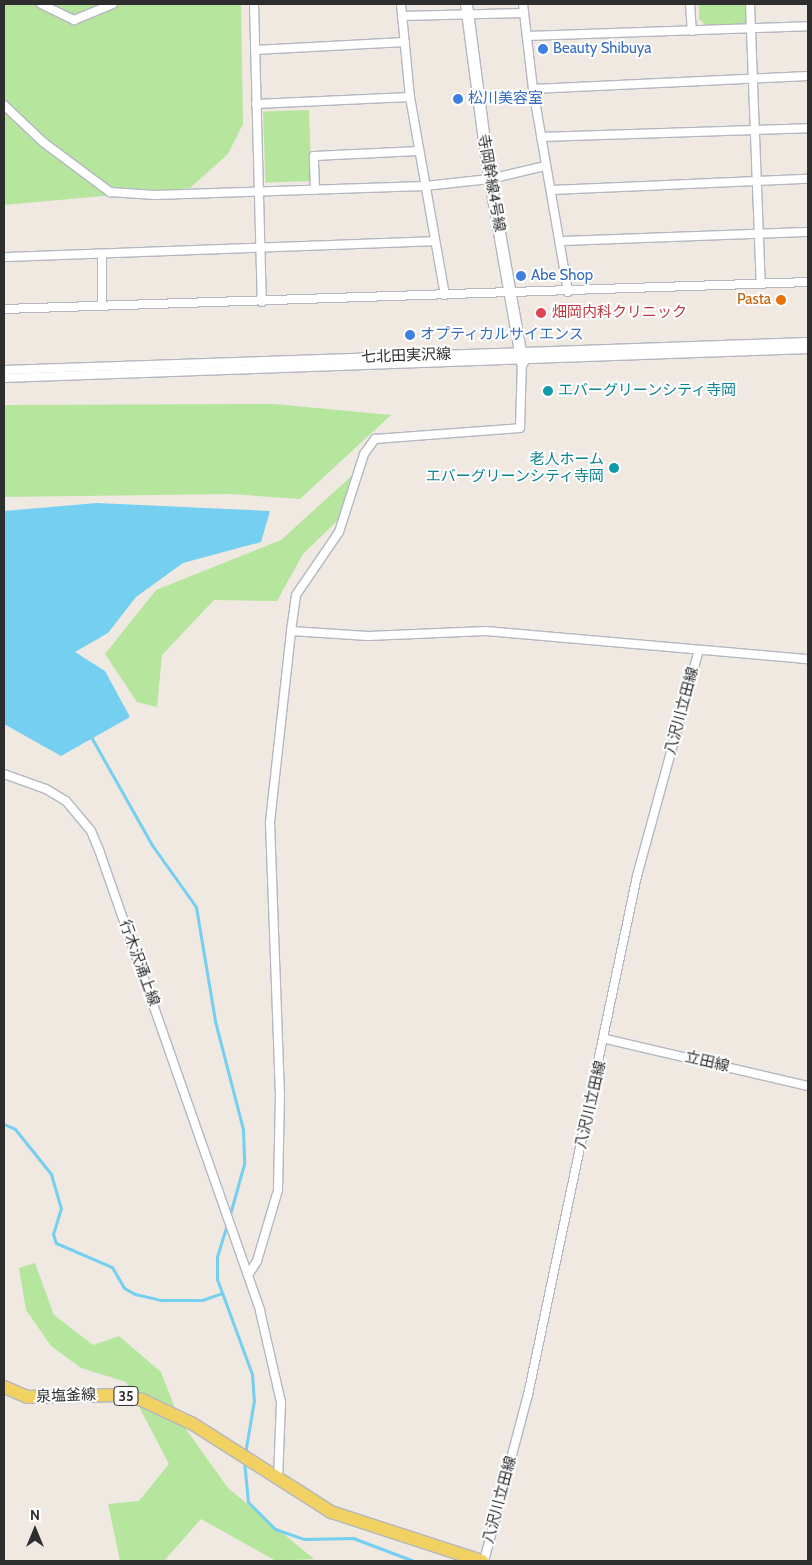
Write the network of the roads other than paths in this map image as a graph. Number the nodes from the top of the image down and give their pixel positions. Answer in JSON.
{"nodes":[{"id":1,"x":41,"y":4,"type":"edge"},
{"id":2,"x":113,"y":4,"type":"edge"},
{"id":3,"x":254,"y":4,"type":"edge"},
{"id":4,"x":401,"y":4,"type":"edge"},
{"id":5,"x":523,"y":4,"type":"edge"},
{"id":6,"x":690,"y":4,"type":"edge"},
{"id":7,"x":750,"y":4,"type":"edge"},
{"id":8,"x":466,"y":10,"type":"edge"},
{"id":9,"x":524,"y":13,"type":"junction"},
{"id":10,"x":402,"y":16,"type":"junction"},
{"id":11,"x":808,"y":26,"type":"edge"},
{"id":12,"x":751,"y":28,"type":"junction"},
{"id":13,"x":692,"y":31,"type":"junction"},
{"id":14,"x":526,"y":36,"type":"junction"},
{"id":15,"x":405,"y":42,"type":"junction"},
{"id":16,"x":255,"y":50,"type":"junction"},
{"id":17,"x":808,"y":76,"type":"edge"},
{"id":18,"x":752,"y":79,"type":"junction"},
{"id":19,"x":533,"y":89,"type":"junction"},
{"id":20,"x":410,"y":97,"type":"junction"},
{"id":21,"x":256,"y":104,"type":"junction"},
{"id":22,"x":4,"y":105,"type":"edge"},
{"id":23,"x":808,"y":128,"type":"edge"},
{"id":24,"x":755,"y":130,"type":"junction"},
{"id":25,"x":541,"y":137,"type":"junction"},
{"id":26,"x":419,"y":151,"type":"junction"},
{"id":27,"x":545,"y":166,"type":"junction"},
{"id":28,"x":490,"y":179,"type":"junction"},
{"id":29,"x":808,"y":179,"type":"edge"},
{"id":30,"x":756,"y":181,"type":"junction"},
{"id":31,"x":425,"y":186,"type":"junction"},
{"id":32,"x":315,"y":190,"type":"junction"},
{"id":33,"x":551,"y":190,"type":"junction"},
{"id":34,"x":257,"y":192,"type":"junction"},
{"id":35,"x":808,"y":232,"type":"edge"},
{"id":36,"x":759,"y":233,"type":"junction"},
{"id":37,"x":434,"y":241,"type":"junction"},
{"id":38,"x":560,"y":241,"type":"junction"},
{"id":39,"x":260,"y":249,"type":"junction"},
{"id":40,"x":102,"y":256,"type":"junction"},
{"id":41,"x":4,"y":257,"type":"edge"},
{"id":42,"x":808,"y":282,"type":"edge"},
{"id":43,"x":761,"y":284,"type":"junction"},
{"id":44,"x":568,"y":292,"type":"junction"},
{"id":45,"x":445,"y":295,"type":"junction"},
{"id":46,"x":511,"y":295,"type":"junction"},
{"id":47,"x":262,"y":302,"type":"junction"},
{"id":48,"x":102,"y":306,"type":"junction"},
{"id":49,"x":4,"y":309,"type":"edge"},
{"id":50,"x":808,"y":342,"type":"edge"},
{"id":51,"x":808,"y":349,"type":"edge"},
{"id":52,"x":521,"y":357,"type":"junction"},
{"id":53,"x":4,"y":370,"type":"edge"},
{"id":54,"x":4,"y":378,"type":"edge"},
{"id":55,"x":291,"y":631,"type":"junction"},
{"id":56,"x":699,"y":650,"type":"junction"},
{"id":57,"x":808,"y":659,"type":"edge"},
{"id":58,"x":4,"y":774,"type":"edge"},
{"id":59,"x":606,"y":1039,"type":"junction"},
{"id":60,"x":808,"y":1086,"type":"edge"},
{"id":61,"x":248,"y":1275,"type":"junction"},
{"id":62,"x":4,"y":1388,"type":"edge"},
{"id":63,"x":278,"y":1482,"type":"junction"},
{"id":64,"x":483,"y":1561,"type":"edge"}],
"edges":[{"from":1,"to":2,"type":"street"},
{"from":3,"to":16,"type":"street"},
{"from":4,"to":10,"type":"street"},
{"from":5,"to":9,"type":"street"},
{"from":6,"to":13,"type":"street"},
{"from":7,"to":12,"type":"street"},
{"from":8,"to":9,"type":"street"},
{"from":8,"to":10,"type":"street"},
{"from":8,"to":28,"type":"street","name":"寺岡幹線4号線"},
{"from":9,"to":14,"type":"street"},
{"from":10,"to":15,"type":"street"},
{"from":11,"to":12,"type":"street"},
{"from":12,"to":13,"type":"street"},
{"from":12,"to":18,"type":"street"},
{"from":13,"to":14,"type":"street"},
{"from":14,"to":19,"type":"street"},
{"from":15,"to":16,"type":"street"},
{"from":15,"to":20,"type":"street"},
{"from":16,"to":21,"type":"street"},
{"from":17,"to":18,"type":"street"},
{"from":18,"to":19,"type":"street"},
{"from":18,"to":24,"type":"street"},
{"from":19,"to":25,"type":"street"},
{"from":20,"to":21,"type":"street"},
{"from":20,"to":26,"type":"street"},
{"from":21,"to":34,"type":"street"},
{"from":22,"to":34,"type":"street"},
{"from":23,"to":24,"type":"street"},
{"from":24,"to":25,"type":"street"},
{"from":24,"to":30,"type":"street"},
{"from":25,"to":27,"type":"street"},
{"from":26,"to":31,"type":"street"},
{"from":26,"to":32,"type":"street"},
{"from":27,"to":28,"type":"street"},
{"from":27,"to":33,"type":"street"},
{"from":28,"to":31,"type":"street"},
{"from":28,"to":46,"type":"street","name":"寺岡幹線4号線"},
{"from":29,"to":30,"type":"street"},
{"from":30,"to":33,"type":"street"},
{"from":30,"to":36,"type":"street"},
{"from":31,"to":32,"type":"street"},
{"from":31,"to":37,"type":"street"},
{"from":32,"to":34,"type":"street"},
{"from":33,"to":38,"type":"street"},
{"from":34,"to":39,"type":"street"},
{"from":35,"to":36,"type":"street"},
{"from":36,"to":38,"type":"street"},
{"from":36,"to":43,"type":"street"},
{"from":37,"to":39,"type":"street"},
{"from":37,"to":45,"type":"street"},
{"from":38,"to":44,"type":"street"},
{"from":39,"to":40,"type":"street"},
{"from":39,"to":47,"type":"street"},
{"from":40,"to":41,"type":"street"},
{"from":40,"to":48,"type":"street"},
{"from":42,"to":43,"type":"street"},
{"from":43,"to":44,"type":"street"},
{"from":44,"to":46,"type":"street"},
{"from":45,"to":46,"type":"street"},
{"from":45,"to":47,"type":"street"},
{"from":46,"to":52,"type":"street","name":"寺岡幹線4号線"},
{"from":47,"to":48,"type":"street"},
{"from":48,"to":49,"type":"street"},
{"from":50,"to":52,"type":"street","name":"七北田実沢線"},
{"from":51,"to":52,"type":"street"},
{"from":52,"to":53,"type":"street","name":"七北田実沢線"},
{"from":52,"to":54,"type":"street"},
{"from":52,"to":55,"type":"street"},
{"from":55,"to":56,"type":"street"},
{"from":55,"to":61,"type":"street"},
{"from":56,"to":57,"type":"street"},
{"from":56,"to":59,"type":"street","name":"八沢川立田線"},
{"from":58,"to":61,"type":"street","name":"行木沢涌上線"},
{"from":59,"to":60,"type":"street","name":"立田線"},
{"from":59,"to":64,"type":"street","name":"八沢川立田線"},
{"from":61,"to":63,"type":"street","name":"行木沢涌上線"},
{"from":62,"to":63,"type":"main road","name":"泉塩釜線","number":"35"},
{"from":63,"to":64,"type":"main road","number":"35"}]}
